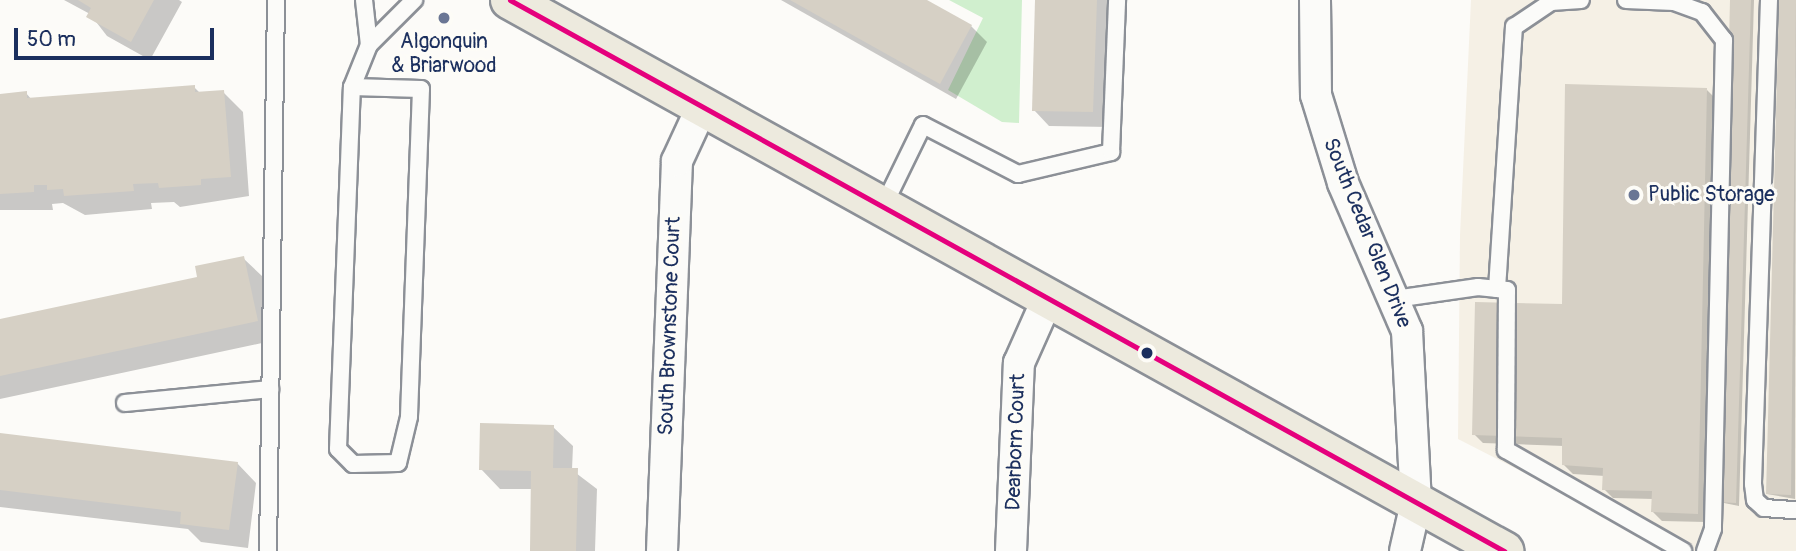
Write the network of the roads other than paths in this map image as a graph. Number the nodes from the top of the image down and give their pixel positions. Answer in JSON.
{"nodes":[{"id":1,"x":276,"y":0,"type":"edge"},
{"id":2,"x":364,"y":0,"type":"edge"},
{"id":3,"x":414,"y":0,"type":"edge"},
{"id":4,"x":510,"y":0,"type":"edge"},
{"id":5,"x":1117,"y":0,"type":"edge"},
{"id":6,"x":1315,"y":0,"type":"edge"},
{"id":7,"x":1581,"y":0,"type":"edge"},
{"id":8,"x":1626,"y":0,"type":"edge"},
{"id":9,"x":1769,"y":0,"type":"edge"},
{"id":10,"x":369,"y":45,"type":"junction"},
{"id":11,"x":352,"y":87,"type":"junction"},
{"id":12,"x":702,"y":107,"type":"junction"},
{"id":13,"x":883,"y":207,"type":"junction"},
{"id":14,"x":1497,"y":289,"type":"junction"},
{"id":15,"x":1048,"y":298,"type":"junction"},
{"id":16,"x":1395,"y":299,"type":"junction"},
{"id":17,"x":270,"y":389,"type":"junction"},
{"id":18,"x":125,"y":402,"type":"dead end"},
{"id":19,"x":1416,"y":503,"type":"junction"},
{"id":20,"x":1796,"y":510,"type":"edge"},
{"id":21,"x":268,"y":551,"type":"edge"},
{"id":22,"x":662,"y":551,"type":"edge"},
{"id":23,"x":1011,"y":551,"type":"edge"},
{"id":24,"x":1405,"y":551,"type":"edge"},
{"id":25,"x":1504,"y":551,"type":"edge"},
{"id":26,"x":1683,"y":551,"type":"edge"},
{"id":27,"x":1705,"y":551,"type":"edge"}],
"edges":[{"from":1,"to":17,"type":"lane"},
{"from":2,"to":10,"type":"lane"},
{"from":3,"to":10,"type":"lane"},
{"from":4,"to":12,"type":"main road"},
{"from":5,"to":13,"type":"lane"},
{"from":6,"to":16,"type":"street","name":"South Cedar Glen Drive"},
{"from":7,"to":14,"type":"lane"},
{"from":8,"to":27,"type":"lane"},
{"from":9,"to":20,"type":"lane"},
{"from":10,"to":11,"type":"lane"},
{"from":11,"to":11,"type":"lane"},
{"from":12,"to":13,"type":"main road"},
{"from":12,"to":22,"type":"street","name":"South Brownstone Court"},
{"from":13,"to":15,"type":"main road"},
{"from":14,"to":16,"type":"lane"},
{"from":14,"to":26,"type":"lane"},
{"from":15,"to":19,"type":"main road"},
{"from":15,"to":23,"type":"street","name":"Dearborn Court"},
{"from":16,"to":19,"type":"street","name":"South Cedar Glen Drive"},
{"from":17,"to":18,"type":"lane"},
{"from":17,"to":21,"type":"lane"},
{"from":19,"to":24,"type":"street","name":"South Cedar Glen Drive"},
{"from":19,"to":25,"type":"main road"}]}
